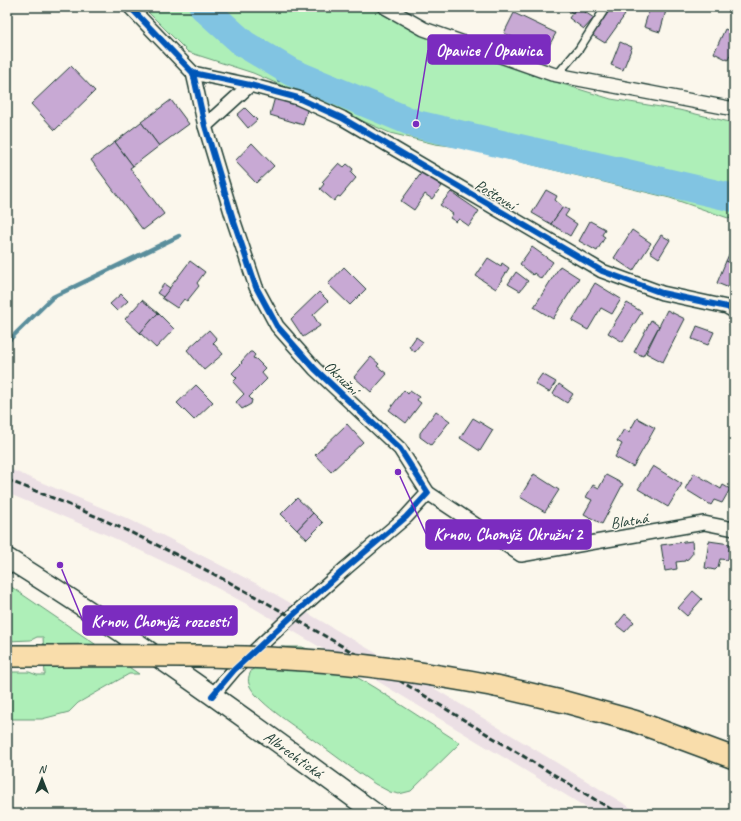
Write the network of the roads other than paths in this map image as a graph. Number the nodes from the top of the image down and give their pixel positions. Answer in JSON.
{"nodes":[{"id":1,"x":130,"y":7,"type":"edge"},
{"id":2,"x":385,"y":7,"type":"edge"},
{"id":3,"x":606,"y":7,"type":"edge"},
{"id":4,"x":193,"y":73,"type":"junction"},
{"id":5,"x":557,"y":75,"type":"junction"},
{"id":6,"x":250,"y":85,"type":"junction"},
{"id":7,"x":734,"y":109,"type":"edge"},
{"id":8,"x":205,"y":126,"type":"junction"},
{"id":9,"x":734,"y":310,"type":"edge"},
{"id":10,"x":428,"y":494,"type":"junction"},
{"id":11,"x":734,"y":529,"type":"edge"},
{"id":12,"x":7,"y":558,"type":"edge"},
{"id":13,"x":7,"y":656,"type":"edge"},
{"id":14,"x":212,"y":696,"type":"junction"},
{"id":15,"x":734,"y":758,"type":"edge"},
{"id":16,"x":376,"y":814,"type":"edge"}],
"edges":[{"from":1,"to":4,"type":"street"},
{"from":2,"to":5,"type":"street"},
{"from":3,"to":5,"type":"lane"},
{"from":4,"to":6,"type":"street","name":"Poštovní"},
{"from":4,"to":8,"type":"street","name":"Okružní"},
{"from":5,"to":7,"type":"street"},
{"from":6,"to":8,"type":"street"},
{"from":6,"to":9,"type":"street","name":"Poštovní"},
{"from":8,"to":10,"type":"street","name":"Okružní"},
{"from":10,"to":11,"type":"street","name":"Blatná"},
{"from":10,"to":14,"type":"street"},
{"from":12,"to":14,"type":"main road","name":"Albrechtická"},
{"from":13,"to":15,"type":"main road","bridge":true},
{"from":14,"to":16,"type":"main road","name":"Albrechtická"}]}
